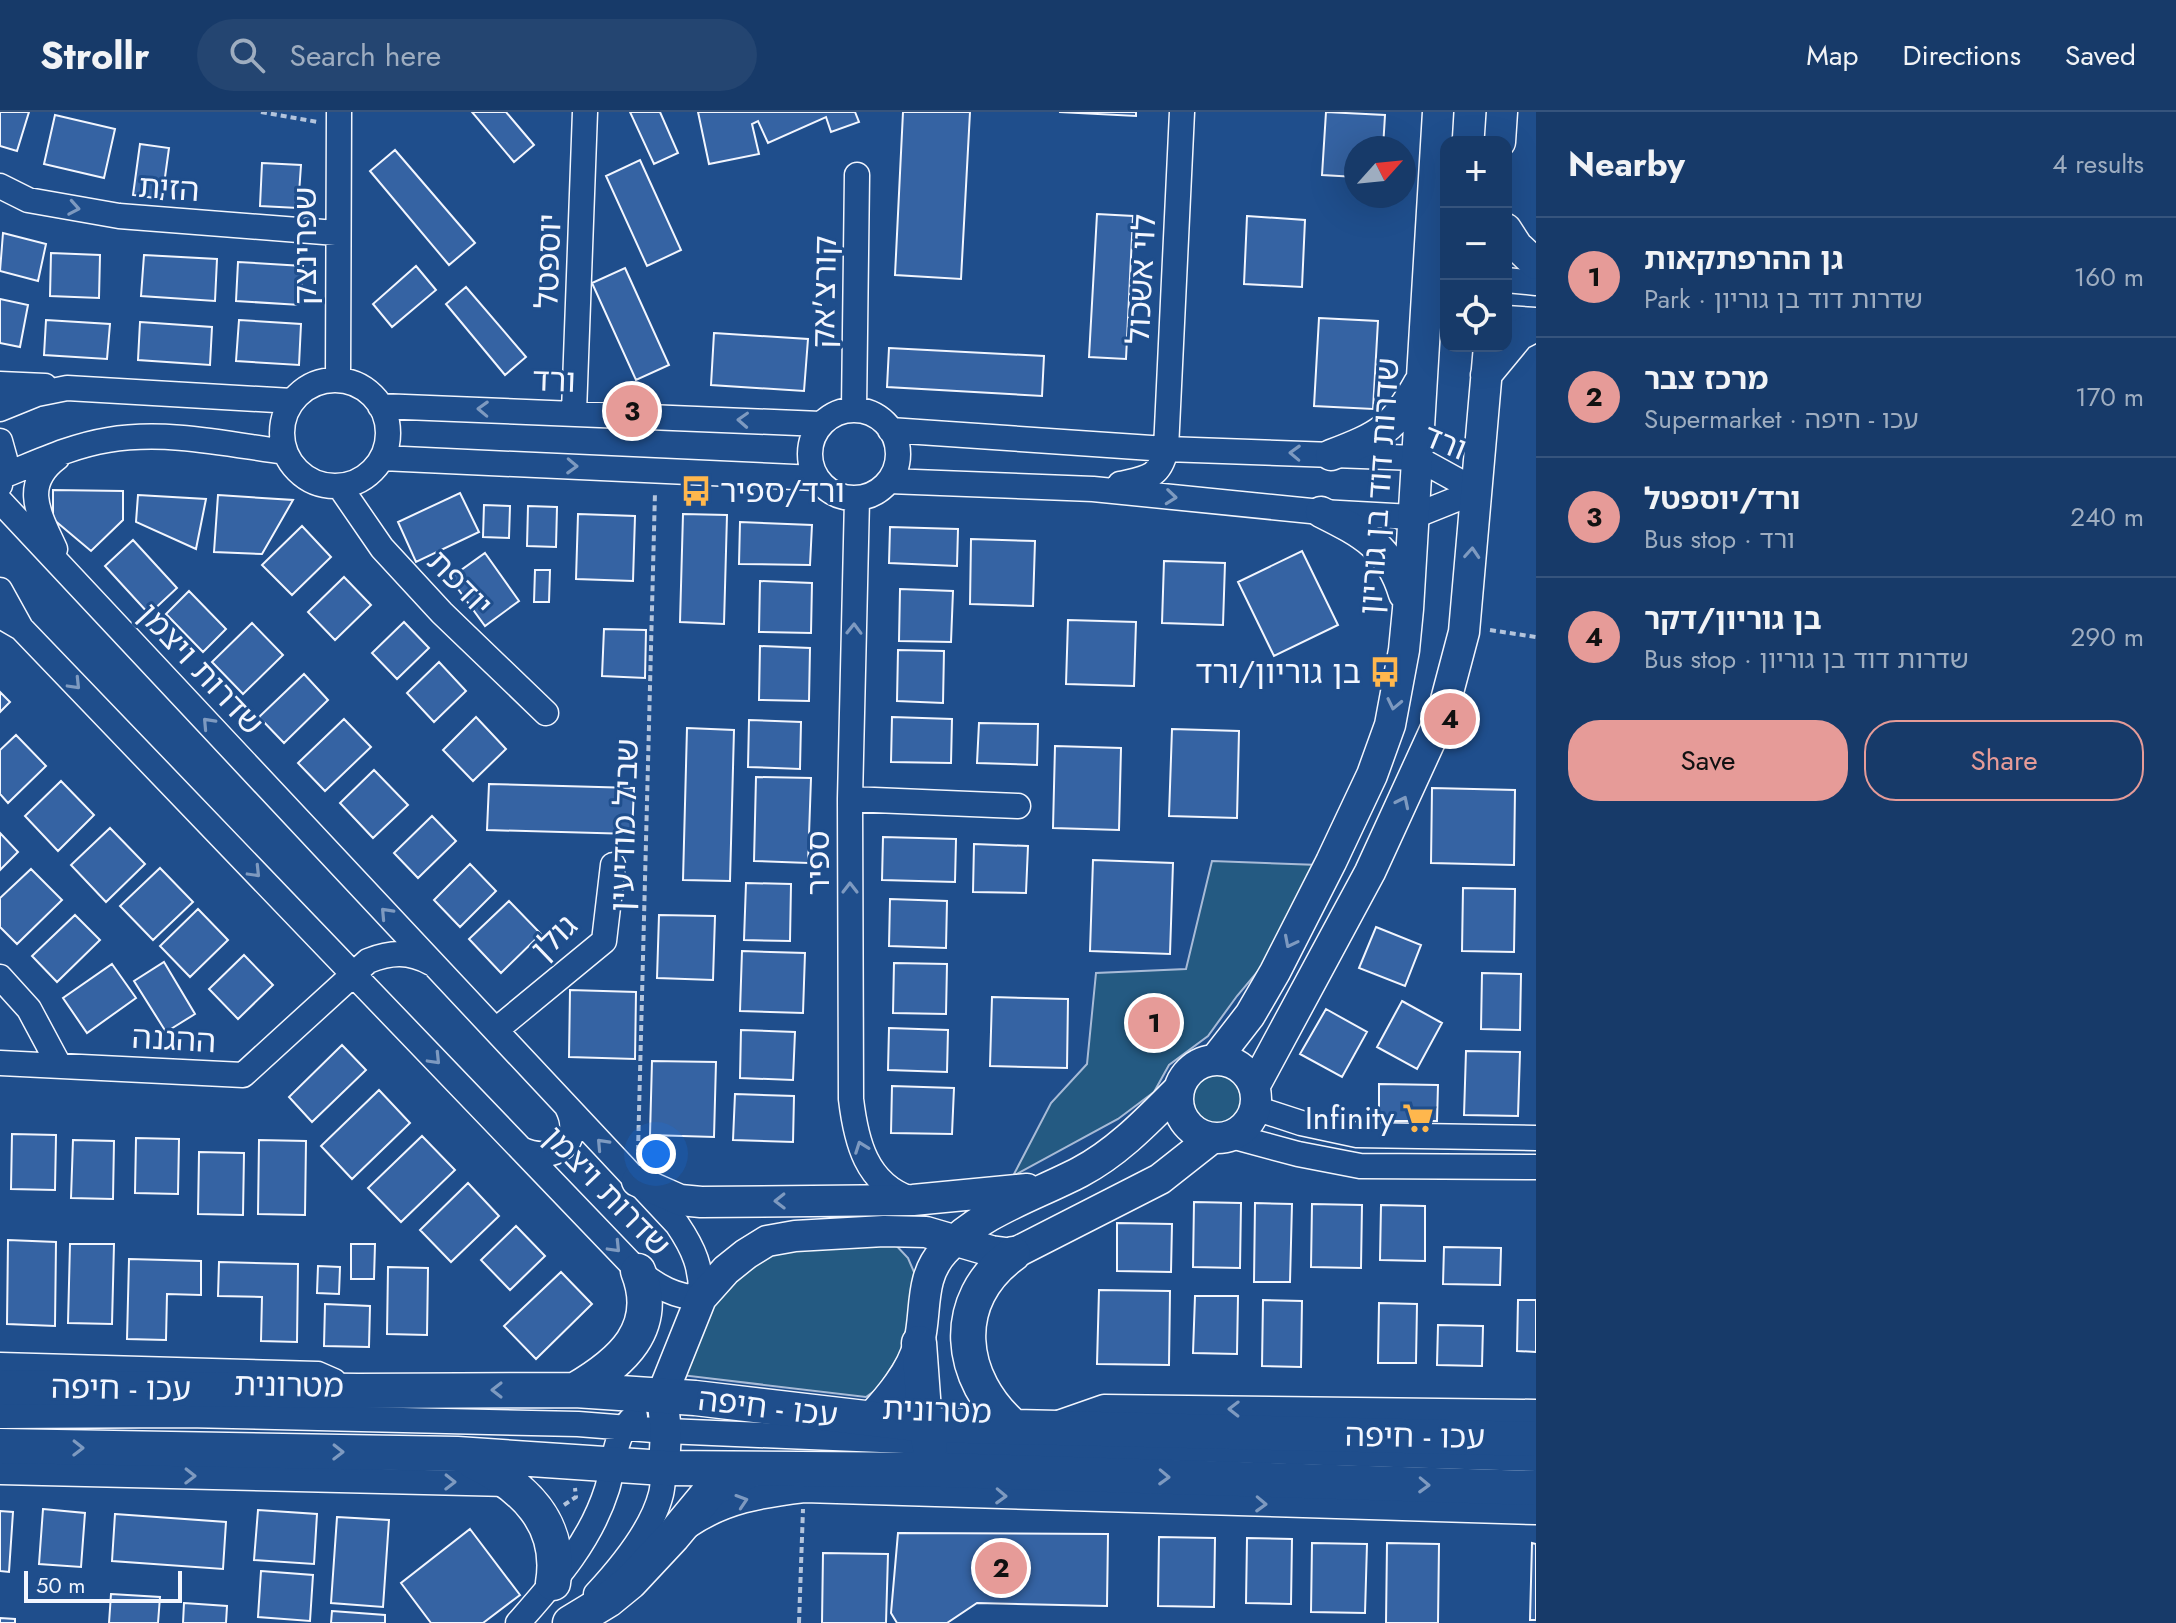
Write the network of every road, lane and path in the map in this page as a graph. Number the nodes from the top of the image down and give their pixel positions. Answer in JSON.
{"nodes":[{"id":1,"x":261,"y":112,"type":"edge"},
{"id":2,"x":585,"y":112,"type":"edge"},
{"id":3,"x":1182,"y":112,"type":"edge"},
{"id":4,"x":1438,"y":112,"type":"edge"},
{"id":5,"x":1502,"y":112,"type":"edge"},
{"id":6,"x":338,"y":118,"type":"edge"},
{"id":7,"x":1500,"y":136,"type":"edge"},
{"id":8,"x":857,"y":175,"type":"dead end"},
{"id":9,"x":0,"y":186,"type":"edge"},
{"id":10,"x":336,"y":233,"type":"junction"},
{"id":11,"x":1512,"y":238,"type":"edge"},
{"id":12,"x":1536,"y":264,"type":"edge"},
{"id":13,"x":1512,"y":281,"type":"edge"},
{"id":14,"x":1536,"y":283,"type":"edge"},
{"id":15,"x":1440,"y":293,"type":"edge"},
{"id":16,"x":1512,"y":318,"type":"edge"},
{"id":17,"x":1536,"y":320,"type":"edge"},
{"id":18,"x":1536,"y":326,"type":"edge"},
{"id":19,"x":1487,"y":360,"type":"edge"},
{"id":20,"x":1422,"y":378,"type":"junction"},
{"id":21,"x":338,"y":380,"type":"junction"},
{"id":22,"x":0,"y":384,"type":"edge"},
{"id":23,"x":67,"y":388,"type":"junction"},
{"id":24,"x":1168,"y":391,"type":"junction"},
{"id":25,"x":292,"y":401,"type":"junction"},
{"id":26,"x":380,"y":406,"type":"junction"},
{"id":27,"x":0,"y":409,"type":"edge"},
{"id":28,"x":854,"y":410,"type":"junction"},
{"id":29,"x":574,"y":412,"type":"junction"},
{"id":30,"x":821,"y":424,"type":"junction"},
{"id":31,"x":890,"y":430,"type":"junction"},
{"id":32,"x":0,"y":441,"type":"edge"},
{"id":33,"x":1133,"y":446,"type":"junction"},
{"id":34,"x":1166,"y":449,"type":"junction"},
{"id":35,"x":68,"y":450,"type":"junction"},
{"id":36,"x":285,"y":452,"type":"junction"},
{"id":37,"x":1331,"y":455,"type":"junction"},
{"id":38,"x":382,"y":458,"type":"junction"},
{"id":39,"x":1417,"y":458,"type":"junction"},
{"id":40,"x":656,"y":470,"type":"junction"},
{"id":41,"x":816,"y":478,"type":"junction"},
{"id":42,"x":2,"y":480,"type":"edge"},
{"id":43,"x":889,"y":481,"type":"junction"},
{"id":44,"x":340,"y":487,"type":"junction"},
{"id":45,"x":1093,"y":489,"type":"junction"},
{"id":46,"x":1477,"y":491,"type":"junction"},
{"id":47,"x":857,"y":499,"type":"junction"},
{"id":48,"x":0,"y":501,"type":"edge"},
{"id":49,"x":1321,"y":512,"type":"junction"},
{"id":50,"x":1412,"y":517,"type":"junction"},
{"id":51,"x":64,"y":569,"type":"junction"},
{"id":52,"x":0,"y":590,"type":"edge"},
{"id":53,"x":1408,"y":609,"type":"junction"},
{"id":54,"x":10,"y":622,"type":"edge"},
{"id":55,"x":1464,"y":632,"type":"junction"},
{"id":56,"x":1536,"y":637,"type":"edge"},
{"id":57,"x":546,"y":713,"type":"dead end"},
{"id":58,"x":850,"y":799,"type":"junction"},
{"id":59,"x":1018,"y":806,"type":"dead end"},
{"id":60,"x":613,"y":865,"type":"dead end"},
{"id":61,"x":433,"y":964,"type":"junction"},
{"id":62,"x":352,"y":972,"type":"junction"},
{"id":63,"x":0,"y":977,"type":"edge"},
{"id":64,"x":496,"y":1030,"type":"junction"},
{"id":65,"x":1215,"y":1060,"type":"junction"},
{"id":66,"x":0,"y":1063,"type":"edge"},
{"id":67,"x":59,"y":1065,"type":"junction"},
{"id":68,"x":1178,"y":1090,"type":"junction"},
{"id":69,"x":1255,"y":1098,"type":"junction"},
{"id":70,"x":565,"y":1105,"type":"junction"},
{"id":71,"x":1221,"y":1137,"type":"junction"},
{"id":72,"x":1536,"y":1138,"type":"edge"},
{"id":73,"x":521,"y":1149,"type":"junction"},
{"id":74,"x":1536,"y":1167,"type":"edge"},
{"id":75,"x":637,"y":1181,"type":"junction"},
{"id":76,"x":1053,"y":1184,"type":"junction"},
{"id":77,"x":913,"y":1200,"type":"junction"},
{"id":78,"x":884,"y":1231,"type":"junction"},
{"id":79,"x":957,"y":1239,"type":"junction"},
{"id":80,"x":1013,"y":1254,"type":"junction"},
{"id":81,"x":638,"y":1271,"type":"junction"},
{"id":82,"x":927,"y":1278,"type":"junction"},
{"id":83,"x":701,"y":1298,"type":"junction"},
{"id":84,"x":919,"y":1343,"type":"junction"},
{"id":85,"x":0,"y":1365,"type":"edge"},
{"id":86,"x":0,"y":1387,"type":"edge"},
{"id":87,"x":575,"y":1390,"type":"junction"},
{"id":88,"x":358,"y":1391,"type":"junction"},
{"id":89,"x":662,"y":1395,"type":"junction"},
{"id":90,"x":1288,"y":1409,"type":"junction"},
{"id":91,"x":1536,"y":1412,"type":"edge"},
{"id":92,"x":0,"y":1416,"type":"edge"},
{"id":93,"x":870,"y":1419,"type":"junction"},
{"id":94,"x":622,"y":1426,"type":"junction"},
{"id":95,"x":1028,"y":1428,"type":"junction"},
{"id":96,"x":666,"y":1431,"type":"junction"},
{"id":97,"x":1253,"y":1433,"type":"junction"},
{"id":98,"x":1536,"y":1439,"type":"edge"},
{"id":99,"x":0,"y":1446,"type":"edge"},
{"id":100,"x":933,"y":1446,"type":"junction"},
{"id":101,"x":457,"y":1454,"type":"junction"},
{"id":102,"x":1536,"y":1459,"type":"edge"},
{"id":103,"x":573,"y":1462,"type":"junction"},
{"id":104,"x":612,"y":1465,"type":"junction"},
{"id":105,"x":664,"y":1468,"type":"junction"},
{"id":106,"x":754,"y":1469,"type":"junction"},
{"id":107,"x":0,"y":1472,"type":"edge"},
{"id":108,"x":1092,"y":1475,"type":"junction"},
{"id":109,"x":514,"y":1484,"type":"junction"},
{"id":110,"x":1536,"y":1488,"type":"edge"},
{"id":111,"x":804,"y":1490,"type":"junction"},
{"id":112,"x":1132,"y":1500,"type":"junction"},
{"id":113,"x":1536,"y":1512,"type":"edge"},
{"id":114,"x":542,"y":1519,"type":"junction"},
{"id":115,"x":673,"y":1536,"type":"junction"},
{"id":116,"x":553,"y":1583,"type":"junction"},
{"id":117,"x":518,"y":1623,"type":"edge"},
{"id":118,"x":568,"y":1623,"type":"edge"},
{"id":119,"x":799,"y":1623,"type":"edge"}],
"edges":[{"from":1,"to":6,"type":"path"},
{"from":2,"to":29,"type":"street","name":"יוספטל"},
{"from":3,"to":24,"type":"street","name":"לוי אשכול"},
{"from":4,"to":15,"type":"main road","name":"שדרות דוד בן גוריון"},
{"from":5,"to":7,"type":"main road"},
{"from":6,"to":10,"type":"street","name":"שפרינצק"},
{"from":8,"to":28,"type":"street","name":"קורצ'אק"},
{"from":9,"to":10,"type":"street","name":"הזית","one_way":true},
{"from":10,"to":21,"type":"street","name":"שפרינצק"},
{"from":11,"to":12,"type":"main road"},
{"from":13,"to":14,"type":"street"},
{"from":15,"to":20,"type":"main road","name":"שדרות דוד בן גוריון"},
{"from":16,"to":17,"type":"street"},
{"from":18,"to":19,"type":"main road"},
{"from":19,"to":46,"type":"main road"},
{"from":20,"to":37,"type":"main road"},
{"from":20,"to":39,"type":"main road","name":"שדרות דוד בן גוריון"},
{"from":21,"to":25,"type":"street"},
{"from":21,"to":26,"type":"street"},
{"from":22,"to":23,"type":"street"},
{"from":23,"to":25,"type":"street"},
{"from":23,"to":27,"type":"street"},
{"from":24,"to":33,"type":"street"},
{"from":24,"to":34,"type":"street","name":"לוי אשכול"},
{"from":25,"to":36,"type":"street"},
{"from":29,"to":26,"type":"street","name":"ורד","one_way":true},
{"from":26,"to":38,"type":"street"},
{"from":28,"to":30,"type":"street"},
{"from":28,"to":31,"type":"street"},
{"from":30,"to":29,"type":"street","name":"ורד","one_way":true},
{"from":30,"to":41,"type":"street"},
{"from":31,"to":33,"type":"street","name":"ורד"},
{"from":31,"to":43,"type":"street"},
{"from":32,"to":42,"type":"street"},
{"from":33,"to":34,"type":"street","name":"ורד"},
{"from":37,"to":34,"type":"street","name":"ורד","one_way":true},
{"from":34,"to":45,"type":"street"},
{"from":35,"to":36,"type":"street"},
{"from":35,"to":42,"type":"street"},
{"from":35,"to":51,"type":"street"},
{"from":36,"to":44,"type":"street"},
{"from":37,"to":39,"type":"street","name":"ורד"},
{"from":38,"to":40,"type":"street","one_way":true},
{"from":38,"to":44,"type":"street"},
{"from":39,"to":46,"type":"street","name":"ורד"},
{"from":39,"to":50,"type":"main road","name":"שדרות דוד בן גוריון"},
{"from":40,"to":41,"type":"street"},
{"from":40,"to":75,"type":"path","name":"שביל מודיעין"},
{"from":41,"to":47,"type":"street"},
{"from":43,"to":45,"type":"street","name":"ורד"},
{"from":43,"to":47,"type":"street"},
{"from":44,"to":57,"type":"street","name":"יודפת"},
{"from":45,"to":49,"type":"street","name":"ורד","one_way":true},
{"from":46,"to":50,"type":"street","name":"ורד"},
{"from":55,"to":46,"type":"main road","one_way":true},
{"from":58,"to":47,"type":"street","name":"ספיר","one_way":true},
{"from":48,"to":51,"type":"street","name":"שדרות ויצמן"},
{"from":49,"to":50,"type":"street","name":"ורד"},
{"from":49,"to":53,"type":"main road"},
{"from":50,"to":53,"type":"main road","name":"שדרות דוד בן גוריון"},
{"from":61,"to":51,"type":"street","name":"שדרות ויצמן","one_way":true},
{"from":52,"to":54,"type":"street","name":"שדרות ויצמן"},
{"from":53,"to":65,"type":"main road","name":"שדרות דוד בן גוריון","one_way":true},
{"from":54,"to":62,"type":"street","name":"שדרות ויצמן","one_way":true},
{"from":55,"to":56,"type":"path"},
{"from":69,"to":55,"type":"main road","one_way":true},
{"from":58,"to":59,"type":"street"},
{"from":77,"to":58,"type":"street","name":"ספיר","one_way":true},
{"from":60,"to":64,"type":"street","name":"גולן"},
{"from":61,"to":62,"type":"street","name":"ההגנה"},
{"from":61,"to":64,"type":"street","name":"שדרות ויצמן"},
{"from":62,"to":67,"type":"street","name":"ההגנה"},
{"from":62,"to":73,"type":"street","name":"שדרות ויצמן","one_way":true},
{"from":63,"to":67,"type":"street"},
{"from":64,"to":70,"type":"street","name":"שדרות ויצמן"},
{"from":65,"to":68,"type":"main road"},
{"from":65,"to":69,"type":"main road"},
{"from":66,"to":67,"type":"street","name":"ההגנה"},
{"from":68,"to":71,"type":"main road"},
{"from":68,"to":76,"type":"main road"},
{"from":69,"to":71,"type":"main road"},
{"from":69,"to":72,"type":"street"},
{"from":70,"to":73,"type":"street"},
{"from":75,"to":70,"type":"street","name":"שדרות ויצמן","one_way":true},
{"from":71,"to":74,"type":"street"},
{"from":71,"to":80,"type":"main road"},
{"from":73,"to":81,"type":"street","name":"שדרות ויצמן","one_way":true},
{"from":77,"to":75,"type":"main road","one_way":true},
{"from":75,"to":83,"type":"street","name":"שדרות ויצמן"},
{"from":76,"to":77,"type":"main road"},
{"from":76,"to":79,"type":"main road"},
{"from":78,"to":79,"type":"main road"},
{"from":78,"to":82,"type":"main road"},
{"from":78,"to":83,"type":"main road"},
{"from":79,"to":80,"type":"main road"},
{"from":79,"to":82,"type":"main road"},
{"from":80,"to":95,"type":"highway"},
{"from":81,"to":83,"type":"street","name":"שדרות ויצמן"},
{"from":81,"to":87,"type":"highway"},
{"from":82,"to":84,"type":"main road"},
{"from":83,"to":89,"type":"main road"},
{"from":84,"to":93,"type":"main road"},
{"from":84,"to":100,"type":"highway"},
{"from":85,"to":88,"type":"street"},
{"from":86,"to":88,"type":"highway","name":"עכו - חיפה"},
{"from":87,"to":88,"type":"highway","name":"עכו - חיפה","one_way":true},
{"from":87,"to":89,"type":"highway","name":"עכו - חיפה"},
{"from":89,"to":93,"type":"highway","name":"עכו - חיפה"},
{"from":89,"to":94,"type":"street"},
{"from":89,"to":96,"type":"main road"},
{"from":90,"to":91,"type":"street"},
{"from":90,"to":95,"type":"street","one_way":true},
{"from":90,"to":97,"type":"street"},
{"from":92,"to":94,"type":"street","name":"מטרונית"},
{"from":93,"to":100,"type":"highway","name":"עכו - חיפה"},
{"from":94,"to":96,"type":"street","name":"מטרונית"},
{"from":94,"to":104,"type":"street"},
{"from":95,"to":97,"type":"highway","name":"עכו - חיפה"},
{"from":95,"to":100,"type":"highway","name":"עכו - חיפה"},
{"from":96,"to":100,"type":"street","name":"מטרונית"},
{"from":96,"to":105,"type":"main road"},
{"from":97,"to":98,"type":"highway","name":"עכו - חיפה"},
{"from":99,"to":101,"type":"highway","name":"עכו - חיפה","one_way":true},
{"from":100,"to":102,"type":"street","name":"מטרונית"},
{"from":100,"to":106,"type":"highway","name":"עכו - חיפה"},
{"from":100,"to":108,"type":"highway","name":"עכו - חיפה"},
{"from":101,"to":103,"type":"highway","name":"עכו - חיפה"},
{"from":101,"to":109,"type":"highway"},
{"from":103,"to":104,"type":"highway","name":"עכו - חיפה"},
{"from":103,"to":114,"type":"path"},
{"from":104,"to":105,"type":"highway","name":"עכו - חיפה"},
{"from":104,"to":116,"type":"street"},
{"from":105,"to":106,"type":"highway","name":"עכו - חיפה"},
{"from":105,"to":118,"type":"street"},
{"from":106,"to":115,"type":"highway"},
{"from":107,"to":109,"type":"street","one_way":true},
{"from":108,"to":110,"type":"highway","name":"עכו - חיפה","one_way":true},
{"from":108,"to":112,"type":"street"},
{"from":109,"to":114,"type":"highway"},
{"from":111,"to":112,"type":"street","one_way":true},
{"from":115,"to":111,"type":"street","one_way":true},
{"from":111,"to":119,"type":"path"},
{"from":112,"to":113,"type":"street","one_way":true},
{"from":114,"to":116,"type":"highway"},
{"from":115,"to":118,"type":"highway"},
{"from":116,"to":117,"type":"street"}]}
